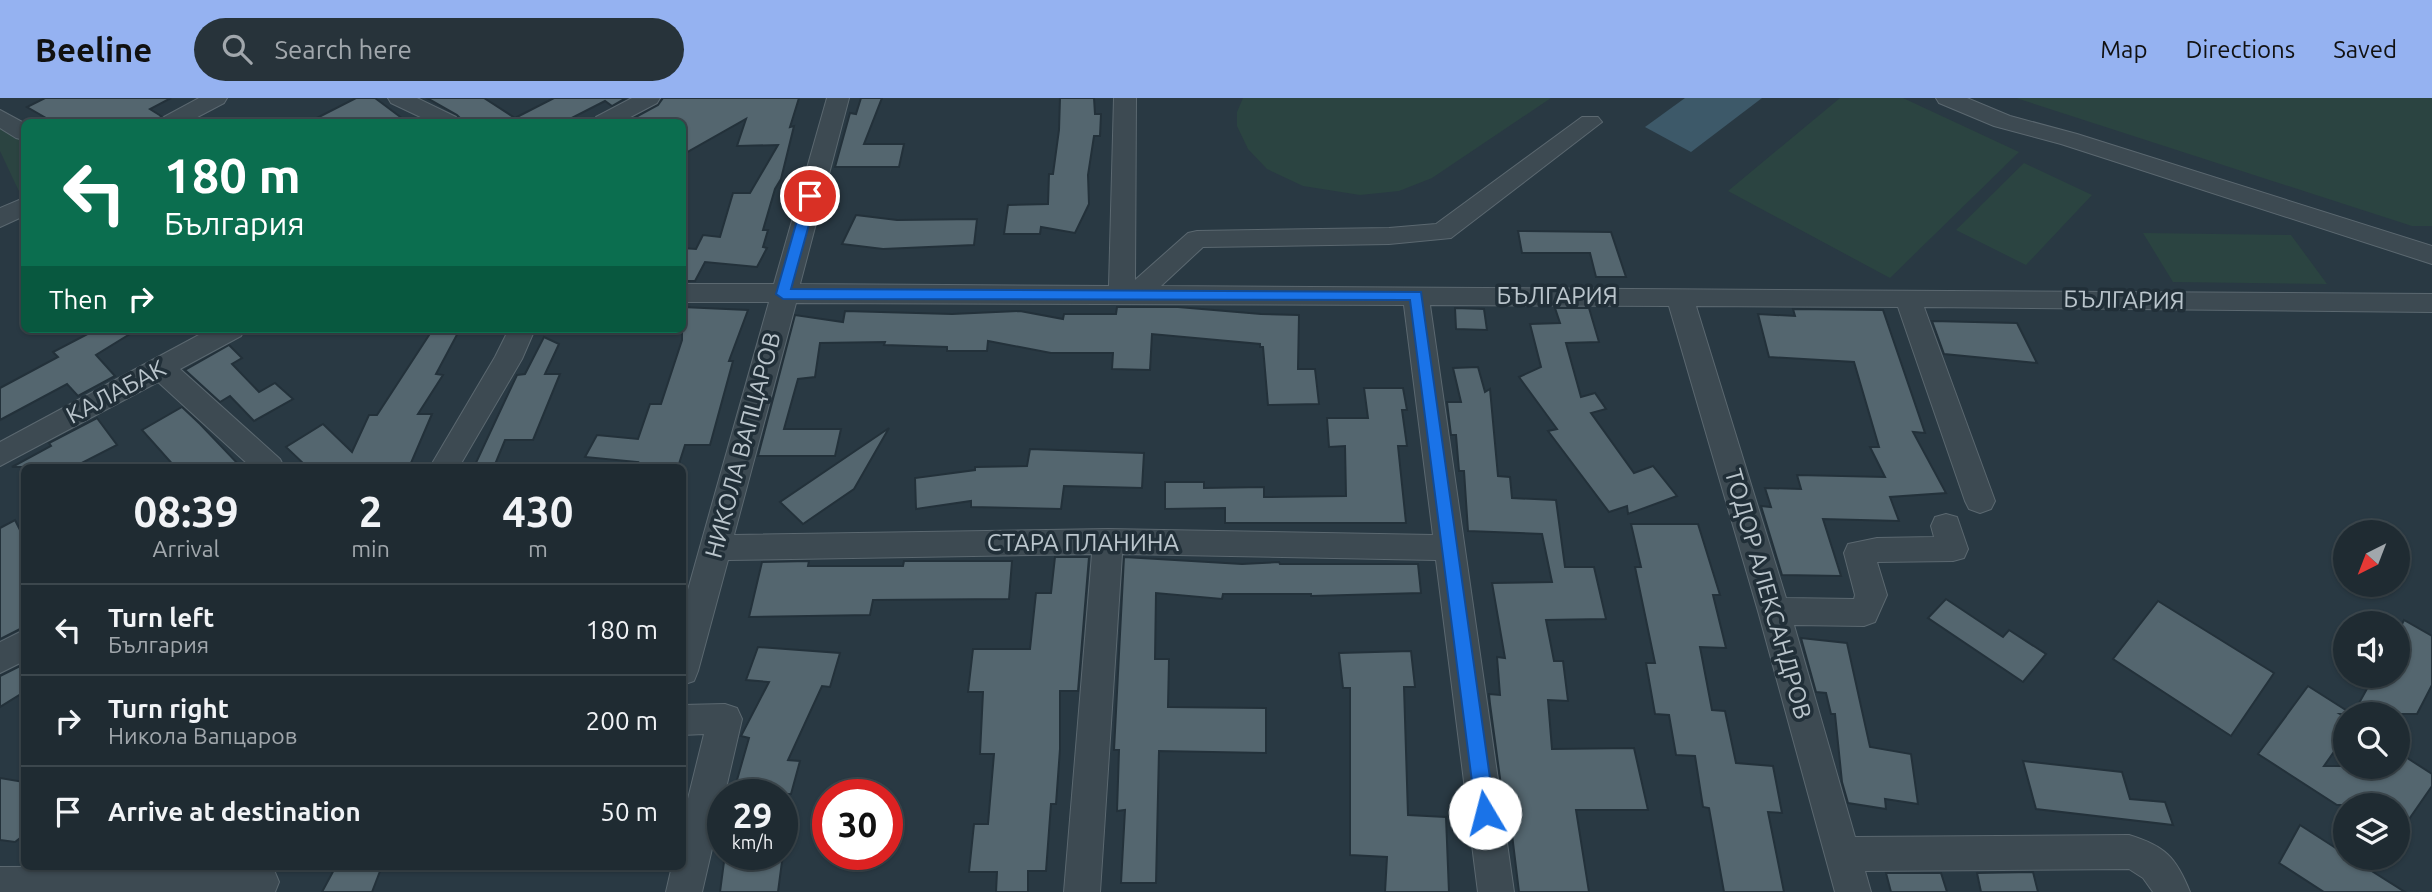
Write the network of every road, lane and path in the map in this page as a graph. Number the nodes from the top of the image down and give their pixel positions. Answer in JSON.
{"nodes":[{"id":1,"x":216,"y":98,"type":"edge"},
{"id":2,"x":398,"y":98,"type":"edge"},
{"id":3,"x":649,"y":98,"type":"edge"},
{"id":4,"x":838,"y":98,"type":"edge"},
{"id":5,"x":1125,"y":98,"type":"edge"},
{"id":6,"x":1947,"y":98,"type":"edge"},
{"id":7,"x":0,"y":117,"type":"edge"},
{"id":8,"x":178,"y":119,"type":"edge"},
{"id":9,"x":442,"y":119,"type":"edge"},
{"id":10,"x":610,"y":119,"type":"edge"},
{"id":11,"x":1590,"y":122,"type":"dead end"},
{"id":12,"x":21,"y":131,"type":"edge"},
{"id":13,"x":21,"y":208,"type":"edge"},
{"id":14,"x":0,"y":219,"type":"edge"},
{"id":15,"x":2432,"y":255,"type":"edge"},
{"id":16,"x":686,"y":293,"type":"edge"},
{"id":17,"x":783,"y":294,"type":"junction"},
{"id":18,"x":1128,"y":295,"type":"junction"},
{"id":19,"x":1416,"y":296,"type":"junction"},
{"id":20,"x":1680,"y":297,"type":"junction"},
{"id":21,"x":1908,"y":299,"type":"junction"},
{"id":22,"x":2432,"y":303,"type":"edge"},
{"id":23,"x":225,"y":333,"type":"edge"},
{"id":24,"x":520,"y":333,"type":"edge"},
{"id":25,"x":161,"y":368,"type":"junction"},
{"id":26,"x":0,"y":455,"type":"edge"},
{"id":27,"x":267,"y":464,"type":"edge"},
{"id":28,"x":446,"y":464,"type":"edge"},
{"id":29,"x":1980,"y":500,"type":"dead end"},
{"id":30,"x":1945,"y":526,"type":"dead end"},
{"id":31,"x":1108,"y":541,"type":"junction"},
{"id":32,"x":715,"y":548,"type":"junction"},
{"id":33,"x":1450,"y":548,"type":"junction"},
{"id":34,"x":1774,"y":611,"type":"junction"},
{"id":35,"x":21,"y":646,"type":"edge"},
{"id":36,"x":686,"y":656,"type":"edge"},
{"id":37,"x":0,"y":659,"type":"edge"},
{"id":38,"x":686,"y":720,"type":"edge"},
{"id":39,"x":1842,"y":854,"type":"junction"},
{"id":40,"x":262,"y":880,"type":"edge"},
{"id":41,"x":0,"y":885,"type":"edge"},
{"id":42,"x":132,"y":888,"type":"edge"},
{"id":43,"x":684,"y":892,"type":"edge"},
{"id":44,"x":1082,"y":892,"type":"edge"},
{"id":45,"x":1496,"y":892,"type":"edge"},
{"id":46,"x":1853,"y":892,"type":"edge"},
{"id":47,"x":2172,"y":892,"type":"edge"}],
"edges":[{"from":1,"to":8,"type":"street"},
{"from":2,"to":9,"type":"street"},
{"from":3,"to":10,"type":"street"},
{"from":4,"to":17,"type":"street","name":"НИКОЛА ВАПЦАРОВ"},
{"from":5,"to":18,"type":"street"},
{"from":6,"to":15,"type":"street"},
{"from":7,"to":12,"type":"street"},
{"from":11,"to":18,"type":"street"},
{"from":13,"to":14,"type":"street"},
{"from":16,"to":17,"type":"street","name":"БЪЛГАРИЯ"},
{"from":17,"to":18,"type":"street","name":"БЪЛГАРИЯ"},
{"from":17,"to":32,"type":"street","name":"НИКОЛА ВАПЦАРОВ"},
{"from":18,"to":19,"type":"street","name":"БЪЛГАРИЯ"},
{"from":19,"to":20,"type":"street","name":"БЪЛГАРИЯ"},
{"from":19,"to":33,"type":"street"},
{"from":20,"to":21,"type":"street","name":"БЪЛГАРИЯ"},
{"from":20,"to":34,"type":"street","name":"ТОДОР АЛЕКСАНДРОВ"},
{"from":21,"to":22,"type":"street","name":"БЪЛГАРИЯ"},
{"from":21,"to":29,"type":"street"},
{"from":23,"to":25,"type":"street","name":"КАЛАБАК"},
{"from":24,"to":28,"type":"street"},
{"from":25,"to":26,"type":"street","name":"КАЛАБАК"},
{"from":25,"to":27,"type":"street"},
{"from":30,"to":34,"type":"street"},
{"from":31,"to":32,"type":"street","name":"СТАРА ПЛАНИНА"},
{"from":31,"to":33,"type":"street","name":"СТАРА ПЛАНИНА"},
{"from":31,"to":44,"type":"street"},
{"from":32,"to":36,"type":"street","name":"НИКОЛА ВАПЦАРОВ"},
{"from":33,"to":45,"type":"street"},
{"from":34,"to":39,"type":"street","name":"ТОДОР АЛЕКСАНДРОВ"},
{"from":35,"to":37,"type":"street"},
{"from":38,"to":43,"type":"street"},
{"from":39,"to":46,"type":"street","name":"ТОДОР АЛЕКСАНДРОВ"},
{"from":39,"to":47,"type":"street"},
{"from":40,"to":42,"type":"street"},
{"from":41,"to":42,"type":"street"}]}
